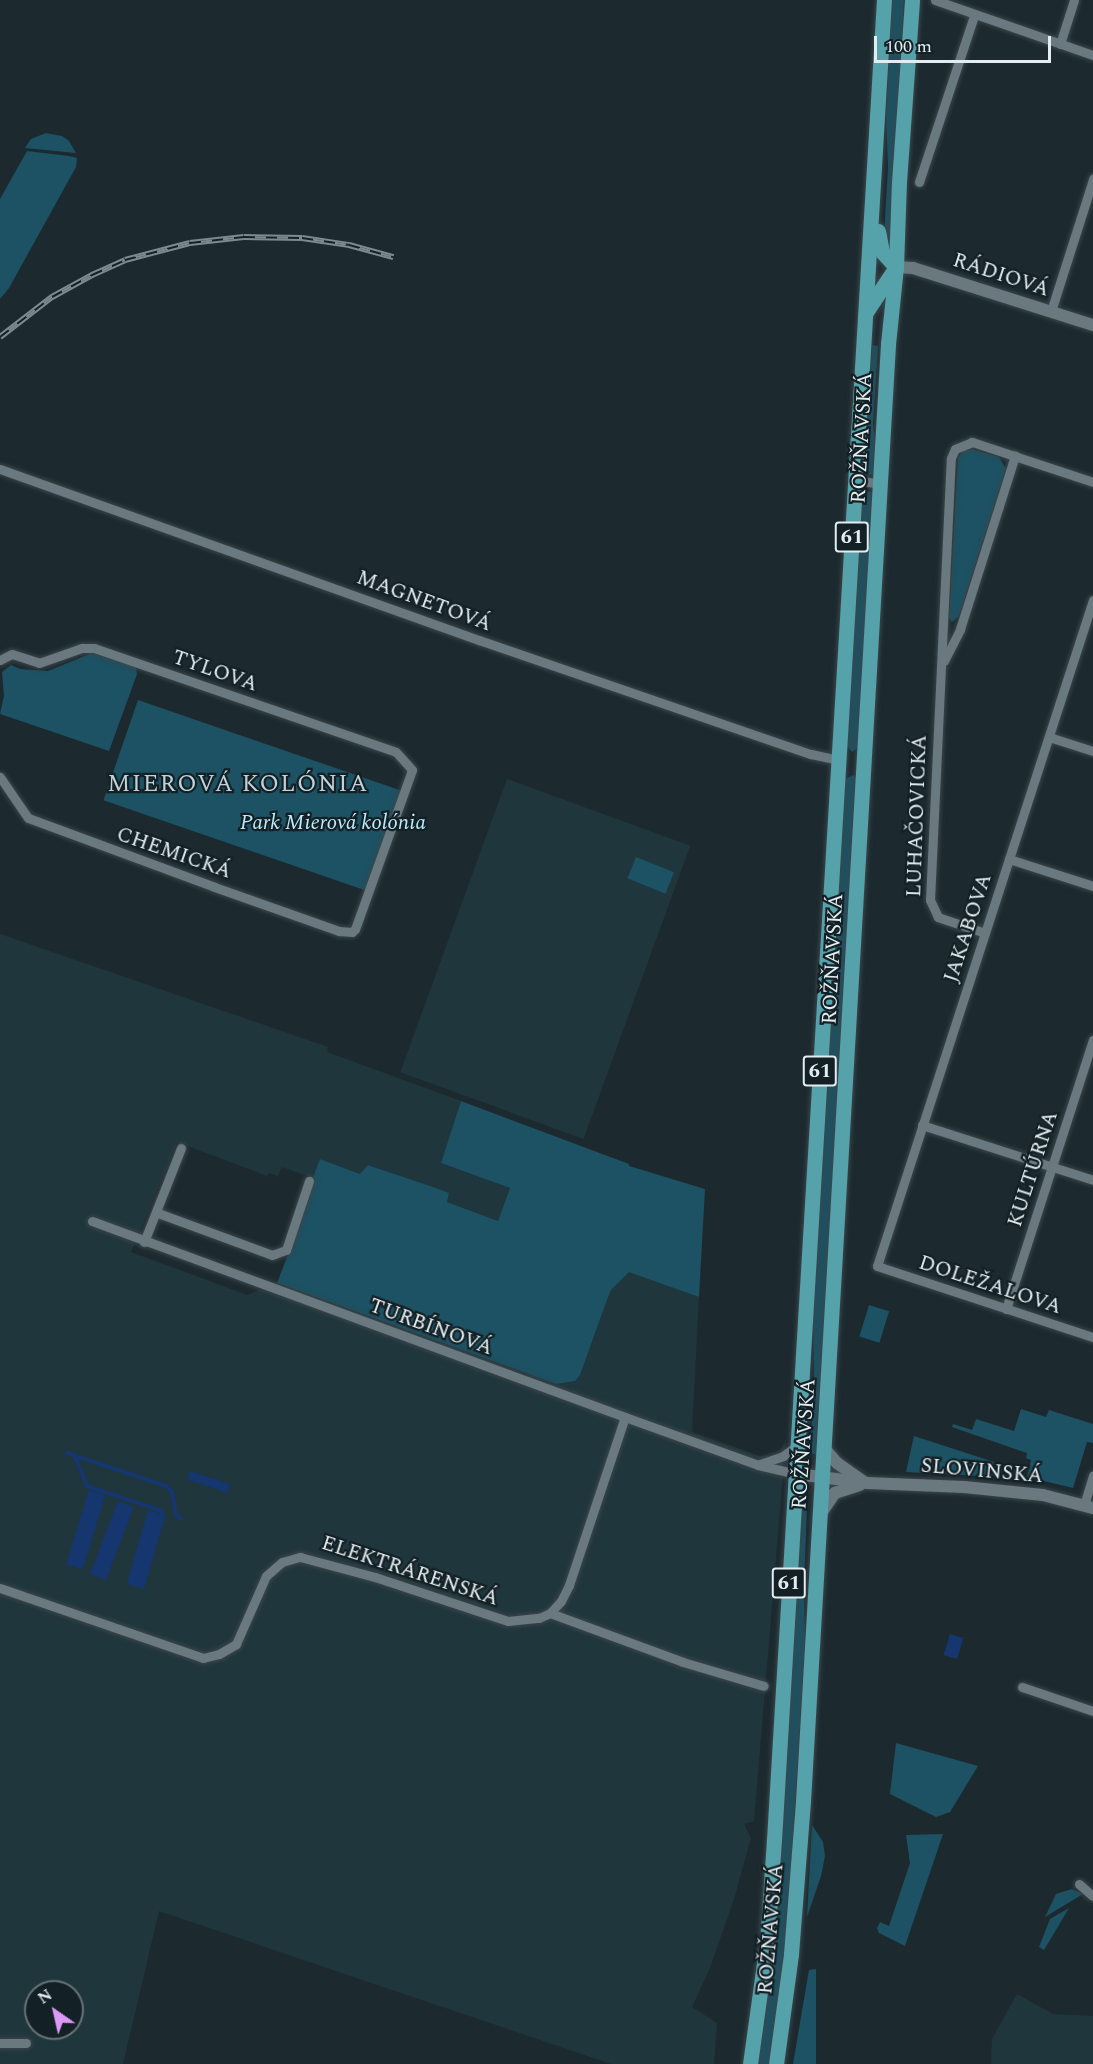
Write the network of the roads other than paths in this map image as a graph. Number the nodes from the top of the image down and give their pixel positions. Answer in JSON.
{"nodes":[{"id":1,"x":884,"y":0,"type":"edge"},
{"id":2,"x":912,"y":0,"type":"edge"},
{"id":3,"x":935,"y":0,"type":"edge"},
{"id":4,"x":1074,"y":0,"type":"edge"},
{"id":5,"x":974,"y":16,"type":"junction"},
{"id":6,"x":1060,"y":44,"type":"junction"},
{"id":7,"x":1093,"y":55,"type":"edge"},
{"id":8,"x":1093,"y":179,"type":"edge"},
{"id":9,"x":919,"y":182,"type":"dead end"},
{"id":10,"x":874,"y":204,"type":"junction"},
{"id":11,"x":896,"y":267,"type":"junction"},
{"id":12,"x":1051,"y":311,"type":"junction"},
{"id":13,"x":866,"y":313,"type":"junction"},
{"id":14,"x":1093,"y":325,"type":"edge"},
{"id":15,"x":888,"y":344,"type":"junction"},
{"id":16,"x":1015,"y":456,"type":"junction"},
{"id":17,"x":0,"y":469,"type":"edge"},
{"id":18,"x":856,"y":480,"type":"junction"},
{"id":19,"x":1093,"y":482,"type":"edge"},
{"id":20,"x":880,"y":484,"type":"junction"},
{"id":21,"x":1093,"y":600,"type":"edge"},
{"id":22,"x":1090,"y":616,"type":"edge"},
{"id":23,"x":0,"y":660,"type":"edge"},
{"id":24,"x":942,"y":664,"type":"junction"},
{"id":25,"x":1049,"y":737,"type":"junction"},
{"id":26,"x":1093,"y":751,"type":"edge"},
{"id":27,"x":838,"y":760,"type":"junction"},
{"id":28,"x":865,"y":764,"type":"junction"},
{"id":29,"x":0,"y":777,"type":"edge"},
{"id":30,"x":1009,"y":859,"type":"junction"},
{"id":31,"x":1093,"y":886,"type":"edge"},
{"id":32,"x":356,"y":928,"type":"joint"},
{"id":33,"x":985,"y":933,"type":"junction"},
{"id":34,"x":1093,"y":1040,"type":"edge"},
{"id":35,"x":922,"y":1125,"type":"junction"},
{"id":36,"x":181,"y":1148,"type":"dead end"},
{"id":37,"x":1052,"y":1167,"type":"junction"},
{"id":38,"x":1093,"y":1180,"type":"edge"},
{"id":39,"x":309,"y":1181,"type":"dead end"},
{"id":40,"x":158,"y":1213,"type":"junction"},
{"id":41,"x":92,"y":1221,"type":"dead end"},
{"id":42,"x":144,"y":1242,"type":"junction"},
{"id":43,"x":876,"y":1266,"type":"joint"},
{"id":44,"x":1006,"y":1309,"type":"junction"},
{"id":45,"x":1093,"y":1337,"type":"edge"},
{"id":46,"x":625,"y":1417,"type":"junction"},
{"id":47,"x":798,"y":1445,"type":"junction"},
{"id":48,"x":824,"y":1448,"type":"junction"},
{"id":49,"x":758,"y":1465,"type":"junction"},
{"id":50,"x":797,"y":1474,"type":"junction"},
{"id":51,"x":1093,"y":1475,"type":"edge"},
{"id":52,"x":823,"y":1479,"type":"junction"},
{"id":53,"x":867,"y":1483,"type":"junction"},
{"id":54,"x":1088,"y":1506,"type":"edge"},
{"id":55,"x":820,"y":1515,"type":"junction"},
{"id":56,"x":0,"y":1588,"type":"edge"},
{"id":57,"x":550,"y":1613,"type":"junction"},
{"id":58,"x":764,"y":1686,"type":"dead end"},
{"id":59,"x":1022,"y":1687,"type":"dead end"},
{"id":60,"x":1093,"y":1711,"type":"edge"},
{"id":61,"x":1079,"y":1884,"type":"dead end"},
{"id":62,"x":1093,"y":1896,"type":"edge"},
{"id":63,"x":0,"y":2043,"type":"edge"},
{"id":64,"x":26,"y":2043,"type":"dead end"},
{"id":65,"x":750,"y":2064,"type":"edge"},
{"id":66,"x":776,"y":2064,"type":"edge"}],
"edges":[{"from":1,"to":10,"type":"main road","name":"ROŽŇAVSKÁ","number":"61"},
{"from":2,"to":11,"type":"main road","name":"ROŽŇAVSKÁ","number":"61"},
{"from":3,"to":5,"type":"street"},
{"from":4,"to":6,"type":"street"},
{"from":5,"to":6,"type":"street"},
{"from":5,"to":9,"type":"street"},
{"from":6,"to":7,"type":"street"},
{"from":8,"to":12,"type":"street"},
{"from":10,"to":11,"type":"main road"},
{"from":10,"to":13,"type":"main road","name":"ROŽŇAVSKÁ","number":"61"},
{"from":11,"to":12,"type":"street","name":"RÁDIOVÁ"},
{"from":11,"to":13,"type":"main road"},
{"from":11,"to":15,"type":"main road","name":"ROŽŇAVSKÁ","number":"61"},
{"from":12,"to":14,"type":"street","name":"RÁDIOVÁ"},
{"from":13,"to":15,"type":"main road"},
{"from":13,"to":18,"type":"main road","name":"ROŽŇAVSKÁ","number":"61"},
{"from":15,"to":20,"type":"main road","name":"ROŽŇAVSKÁ","number":"61"},
{"from":16,"to":19,"type":"street","name":"LUHAČOVICKÁ"},
{"from":16,"to":24,"type":"street","name":"LUHAČOVICKÁ"},
{"from":16,"to":24,"type":"street","name":"LUHAČOVICKÁ"},
{"from":17,"to":27,"type":"street","name":"MAGNETOVÁ"},
{"from":18,"to":20,"type":"street"},
{"from":18,"to":27,"type":"main road","name":"ROŽŇAVSKÁ","number":"61"},
{"from":20,"to":28,"type":"main road","name":"ROŽŇAVSKÁ","number":"61"},
{"from":21,"to":22,"type":"street","name":"JAKABOVA"},
{"from":22,"to":25,"type":"street","name":"JAKABOVA"},
{"from":23,"to":32,"type":"street","name":"TYLOVA"},
{"from":24,"to":33,"type":"street","name":"LUHAČOVICKÁ"},
{"from":25,"to":26,"type":"street"},
{"from":25,"to":30,"type":"street","name":"JAKABOVA"},
{"from":27,"to":28,"type":"main road"},
{"from":27,"to":47,"type":"main road","name":"ROŽŇAVSKÁ","number":"61"},
{"from":28,"to":48,"type":"main road","name":"ROŽŇAVSKÁ","number":"61"},
{"from":29,"to":32,"type":"street","name":"CHEMICKÁ"},
{"from":30,"to":31,"type":"street"},
{"from":30,"to":33,"type":"street","name":"JAKABOVA"},
{"from":33,"to":35,"type":"street","name":"JAKABOVA"},
{"from":34,"to":37,"type":"street","name":"KULTÚRNA"},
{"from":35,"to":37,"type":"street"},
{"from":35,"to":43,"type":"street","name":"JAKABOVA"},
{"from":36,"to":40,"type":"street"},
{"from":37,"to":38,"type":"street"},
{"from":37,"to":44,"type":"street","name":"KULTÚRNA"},
{"from":39,"to":40,"type":"street"},
{"from":40,"to":42,"type":"street"},
{"from":41,"to":42,"type":"street","name":"TURBÍNOVÁ"},
{"from":42,"to":46,"type":"street","name":"TURBÍNOVÁ"},
{"from":43,"to":44,"type":"street","name":"DOLEŽALOVA"},
{"from":44,"to":45,"type":"street","name":"DOLEŽALOVA"},
{"from":46,"to":49,"type":"street","name":"TURBÍNOVÁ"},
{"from":46,"to":57,"type":"street"},
{"from":47,"to":49,"type":"street"},
{"from":47,"to":50,"type":"main road","name":"ROŽŇAVSKÁ","number":"61"},
{"from":48,"to":52,"type":"main road","name":"ROŽŇAVSKÁ","number":"61"},
{"from":48,"to":53,"type":"street"},
{"from":49,"to":50,"type":"street","name":"TURBÍNOVÁ"},
{"from":50,"to":52,"type":"street","name":"SLOVINSKÁ"},
{"from":50,"to":65,"type":"main road","name":"ROŽŇAVSKÁ","number":"61"},
{"from":51,"to":54,"type":"street"},
{"from":52,"to":53,"type":"street","name":"SLOVINSKÁ"},
{"from":52,"to":55,"type":"main road","name":"ROŽŇAVSKÁ","number":"61"},
{"from":53,"to":54,"type":"street","name":"SLOVINSKÁ"},
{"from":53,"to":55,"type":"street","name":"SLOVINSKÁ"},
{"from":55,"to":66,"type":"main road","name":"ROŽŇAVSKÁ","number":"61"},
{"from":56,"to":57,"type":"street","name":"ELEKTRÁRENSKÁ"},
{"from":57,"to":58,"type":"street"},
{"from":59,"to":60,"type":"street"},
{"from":61,"to":62,"type":"street"},
{"from":63,"to":64,"type":"street"}]}
